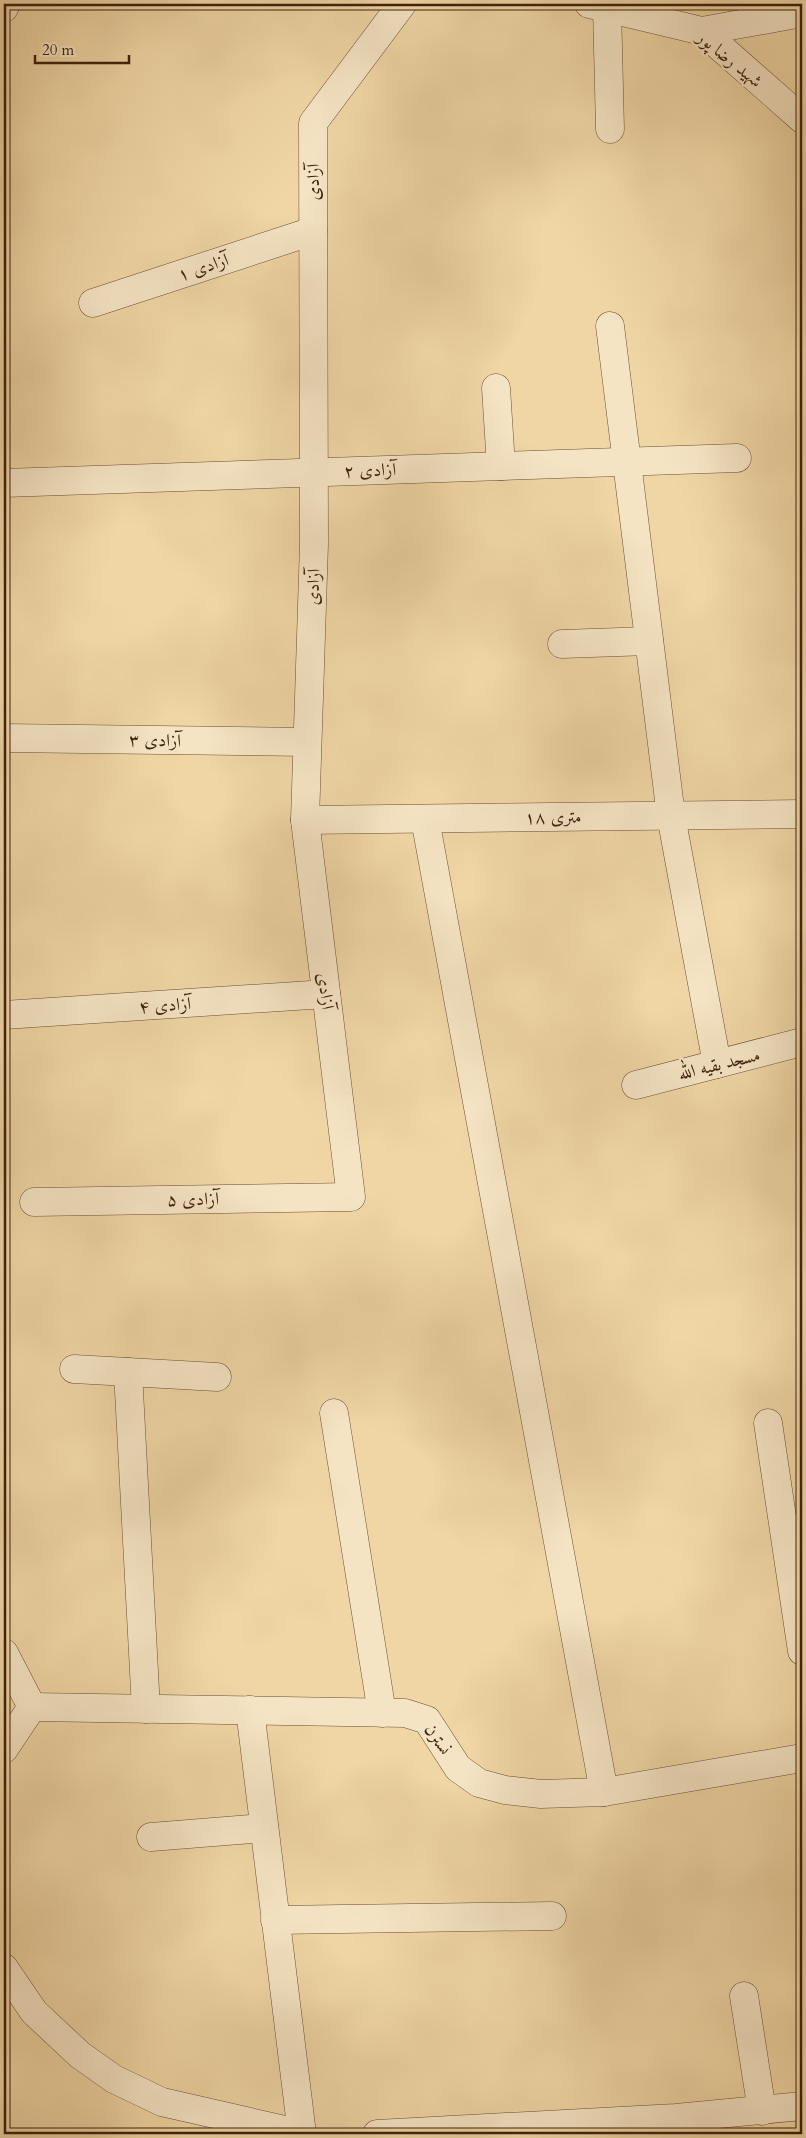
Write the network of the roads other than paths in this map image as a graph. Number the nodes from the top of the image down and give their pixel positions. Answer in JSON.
{"nodes":[{"id":1,"x":6,"y":4,"type":"edge"},
{"id":2,"x":402,"y":4,"type":"edge"},
{"id":3,"x":598,"y":5,"type":"edge"},
{"id":4,"x":4,"y":8,"type":"edge"},
{"id":5,"x":802,"y":13,"type":"edge"},
{"id":6,"x":702,"y":31,"type":"junction"},
{"id":7,"x":802,"y":119,"type":"edge"},
{"id":8,"x":610,"y":129,"type":"dead end"},
{"id":9,"x":314,"y":231,"type":"junction"},
{"id":10,"x":93,"y":303,"type":"dead end"},
{"id":11,"x":610,"y":326,"type":"dead end"},
{"id":12,"x":496,"y":388,"type":"dead end"},
{"id":13,"x":737,"y":458,"type":"dead end"},
{"id":14,"x":627,"y":462,"type":"junction"},
{"id":15,"x":502,"y":466,"type":"junction"},
{"id":16,"x":314,"y":472,"type":"junction"},
{"id":17,"x":4,"y":483,"type":"edge"},
{"id":18,"x":649,"y":641,"type":"junction"},
{"id":19,"x":562,"y":644,"type":"dead end"},
{"id":20,"x":4,"y":738,"type":"edge"},
{"id":21,"x":306,"y":742,"type":"junction"},
{"id":22,"x":802,"y":814,"type":"edge"},
{"id":23,"x":671,"y":816,"type":"junction"},
{"id":24,"x":426,"y":819,"type":"junction"},
{"id":25,"x":305,"y":820,"type":"junction"},
{"id":26,"x":326,"y":994,"type":"junction"},
{"id":27,"x":4,"y":1015,"type":"edge"},
{"id":28,"x":802,"y":1042,"type":"edge"},
{"id":29,"x":717,"y":1064,"type":"junction"},
{"id":30,"x":636,"y":1085,"type":"dead end"},
{"id":31,"x":351,"y":1197,"type":"joint"},
{"id":32,"x":34,"y":1202,"type":"dead end"},
{"id":33,"x":74,"y":1369,"type":"dead end"},
{"id":34,"x":128,"y":1372,"type":"junction"},
{"id":35,"x":216,"y":1377,"type":"dead end"},
{"id":36,"x":334,"y":1414,"type":"dead end"},
{"id":37,"x":768,"y":1423,"type":"dead end"},
{"id":38,"x":802,"y":1650,"type":"edge"},
{"id":39,"x":4,"y":1653,"type":"edge"},
{"id":40,"x":32,"y":1707,"type":"junction"},
{"id":41,"x":146,"y":1709,"type":"junction"},
{"id":42,"x":250,"y":1710,"type":"junction"},
{"id":43,"x":382,"y":1712,"type":"junction"},
{"id":44,"x":4,"y":1749,"type":"edge"},
{"id":45,"x":802,"y":1758,"type":"edge"},
{"id":46,"x":604,"y":1792,"type":"junction"},
{"id":47,"x":264,"y":1828,"type":"junction"},
{"id":48,"x":151,"y":1837,"type":"dead end"},
{"id":49,"x":552,"y":1916,"type":"dead end"},
{"id":50,"x":276,"y":1920,"type":"junction"},
{"id":51,"x":4,"y":1968,"type":"edge"},
{"id":52,"x":744,"y":1996,"type":"dead end"},
{"id":53,"x":802,"y":2106,"type":"edge"},
{"id":54,"x":762,"y":2111,"type":"junction"},
{"id":55,"x":677,"y":2126,"type":"edge"},
{"id":56,"x":302,"y":2134,"type":"edge"},
{"id":57,"x":377,"y":2134,"type":"edge"}],
"edges":[{"from":1,"to":4,"type":"street"},
{"from":2,"to":9,"type":"street","name":"آزادی"},
{"from":3,"to":6,"type":"street","name":"شهید رضا پور"},
{"from":3,"to":8,"type":"street"},
{"from":5,"to":6,"type":"street"},
{"from":6,"to":7,"type":"street","name":"شهید رضا پور"},
{"from":9,"to":10,"type":"street","name":"آزادی ۱"},
{"from":9,"to":16,"type":"street","name":"آزادی"},
{"from":11,"to":14,"type":"street"},
{"from":12,"to":15,"type":"street"},
{"from":13,"to":14,"type":"street","name":"آزادی ۲"},
{"from":14,"to":15,"type":"street","name":"آزادی ۲"},
{"from":14,"to":18,"type":"street"},
{"from":15,"to":16,"type":"street","name":"آزادی ۲"},
{"from":16,"to":17,"type":"street","name":"آزادی ۲"},
{"from":16,"to":21,"type":"street","name":"آزادی"},
{"from":18,"to":19,"type":"street"},
{"from":18,"to":23,"type":"street"},
{"from":20,"to":21,"type":"street","name":"آزادی ۳"},
{"from":21,"to":25,"type":"street","name":"آزادی"},
{"from":22,"to":23,"type":"street","name":"۱۸ متری"},
{"from":23,"to":24,"type":"street","name":"۱۸ متری"},
{"from":23,"to":29,"type":"street"},
{"from":24,"to":25,"type":"street","name":"۱۸ متری"},
{"from":24,"to":46,"type":"street"},
{"from":25,"to":26,"type":"street","name":"آزادی"},
{"from":26,"to":27,"type":"street","name":"آزادی ۴"},
{"from":26,"to":31,"type":"street","name":"آزادی"},
{"from":28,"to":29,"type":"street","name":"مسجد بقیه الله"},
{"from":29,"to":30,"type":"street","name":"مسجد بقیه الله"},
{"from":31,"to":32,"type":"street","name":"آزادی ۵"},
{"from":33,"to":34,"type":"street"},
{"from":34,"to":35,"type":"street"},
{"from":34,"to":41,"type":"street"},
{"from":36,"to":43,"type":"street"},
{"from":37,"to":38,"type":"street"},
{"from":39,"to":40,"type":"street"},
{"from":40,"to":41,"type":"street","name":"نسترن"},
{"from":40,"to":44,"type":"street"},
{"from":41,"to":42,"type":"street","name":"نسترن"},
{"from":42,"to":43,"type":"street","name":"نسترن"},
{"from":42,"to":47,"type":"street"},
{"from":43,"to":46,"type":"street","name":"نسترن"},
{"from":45,"to":46,"type":"street","name":"نسترن"},
{"from":47,"to":48,"type":"street"},
{"from":47,"to":50,"type":"street"},
{"from":49,"to":50,"type":"street"},
{"from":50,"to":56,"type":"street"},
{"from":51,"to":56,"type":"street"},
{"from":52,"to":54,"type":"street"},
{"from":53,"to":54,"type":"street"},
{"from":54,"to":55,"type":"street"},
{"from":55,"to":57,"type":"street"}]}
